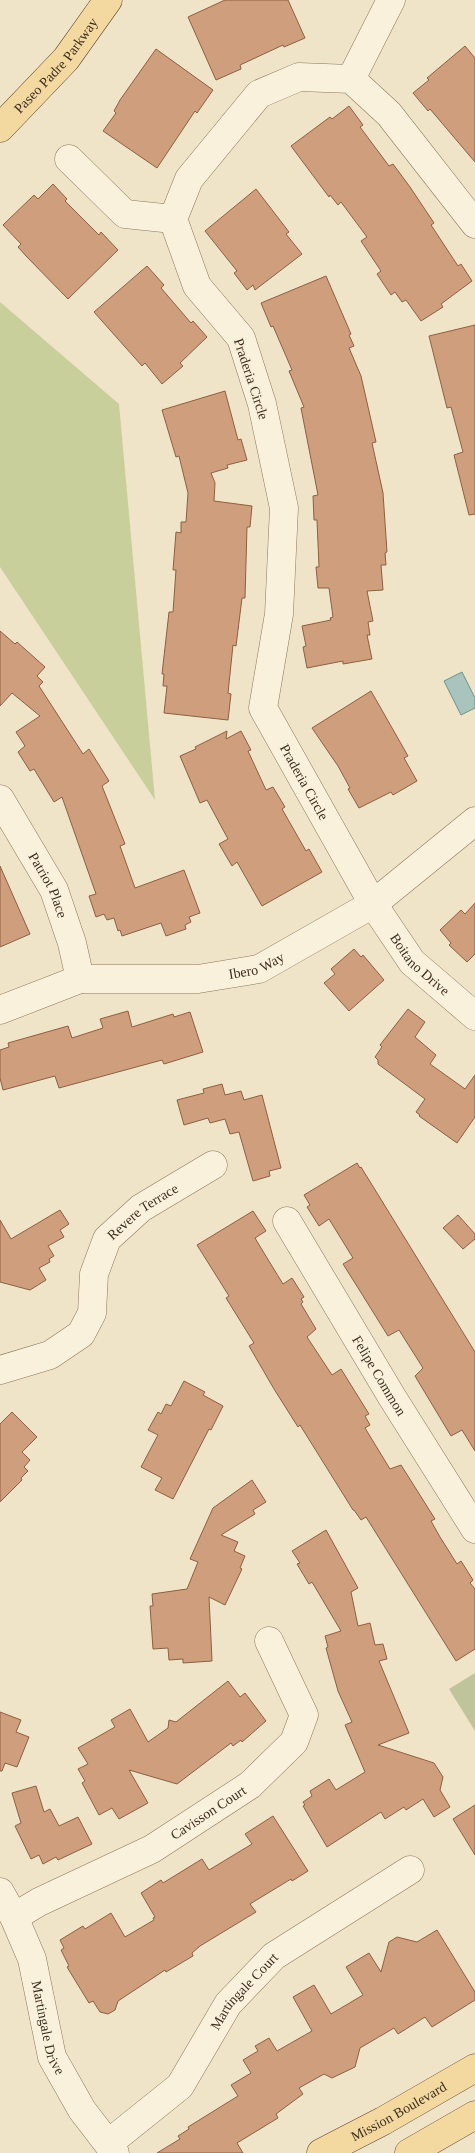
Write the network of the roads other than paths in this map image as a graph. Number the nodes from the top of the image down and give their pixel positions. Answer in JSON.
{"nodes":[{"id":1,"x":108,"y":0,"type":"edge"},
{"id":2,"x":390,"y":0,"type":"edge"},
{"id":3,"x":351,"y":79,"type":"junction"},
{"id":4,"x":0,"y":128,"type":"edge"},
{"id":5,"x":68,"y":159,"type":"dead end"},
{"id":6,"x":173,"y":219,"type":"junction"},
{"id":7,"x":475,"y":224,"type":"edge"},
{"id":8,"x":0,"y":799,"type":"edge"},
{"id":9,"x":475,"y":821,"type":"edge"},
{"id":10,"x":373,"y":904,"type":"junction"},
{"id":11,"x":80,"y":979,"type":"junction"},
{"id":12,"x":0,"y":1010,"type":"edge"},
{"id":13,"x":475,"y":1016,"type":"edge"},
{"id":14,"x":213,"y":1164,"type":"dead end"},
{"id":15,"x":287,"y":1221,"type":"dead end"},
{"id":16,"x":0,"y":1370,"type":"edge"},
{"id":17,"x":475,"y":1529,"type":"edge"},
{"id":18,"x":269,"y":1641,"type":"dead end"},
{"id":19,"x":410,"y":1870,"type":"dead end"},
{"id":20,"x":0,"y":1892,"type":"edge"},
{"id":21,"x":14,"y":1917,"type":"junction"},
{"id":22,"x":475,"y":2068,"type":"edge"},
{"id":23,"x":475,"y":2115,"type":"edge"},
{"id":24,"x":112,"y":2148,"type":"edge"},
{"id":25,"x":321,"y":2153,"type":"edge"},
{"id":26,"x":409,"y":2153,"type":"edge"}],
"edges":[{"from":1,"to":4,"type":"main road","name":"Paseo Padre Parkway"},
{"from":2,"to":3,"type":"street"},
{"from":3,"to":6,"type":"street"},
{"from":3,"to":7,"type":"street"},
{"from":5,"to":6,"type":"street"},
{"from":6,"to":10,"type":"street","name":"Praderia Circle"},
{"from":8,"to":11,"type":"street","name":"Patriot Place"},
{"from":9,"to":10,"type":"street","name":"Ibero Way"},
{"from":10,"to":11,"type":"street","name":"Ibero Way"},
{"from":10,"to":13,"type":"street","name":"Boitano Drive"},
{"from":11,"to":12,"type":"street","name":"Ibero Way"},
{"from":14,"to":16,"type":"street","name":"Revere Terrace"},
{"from":15,"to":17,"type":"street","name":"Felipe Common"},
{"from":18,"to":21,"type":"street","name":"Cavisson Court"},
{"from":19,"to":24,"type":"street","name":"Martingale Court"},
{"from":20,"to":21,"type":"street","name":"Martingale Drive"},
{"from":21,"to":24,"type":"street","name":"Martingale Drive"},
{"from":22,"to":25,"type":"main road","name":"Mission Boulevard"},
{"from":23,"to":26,"type":"main road"}]}
